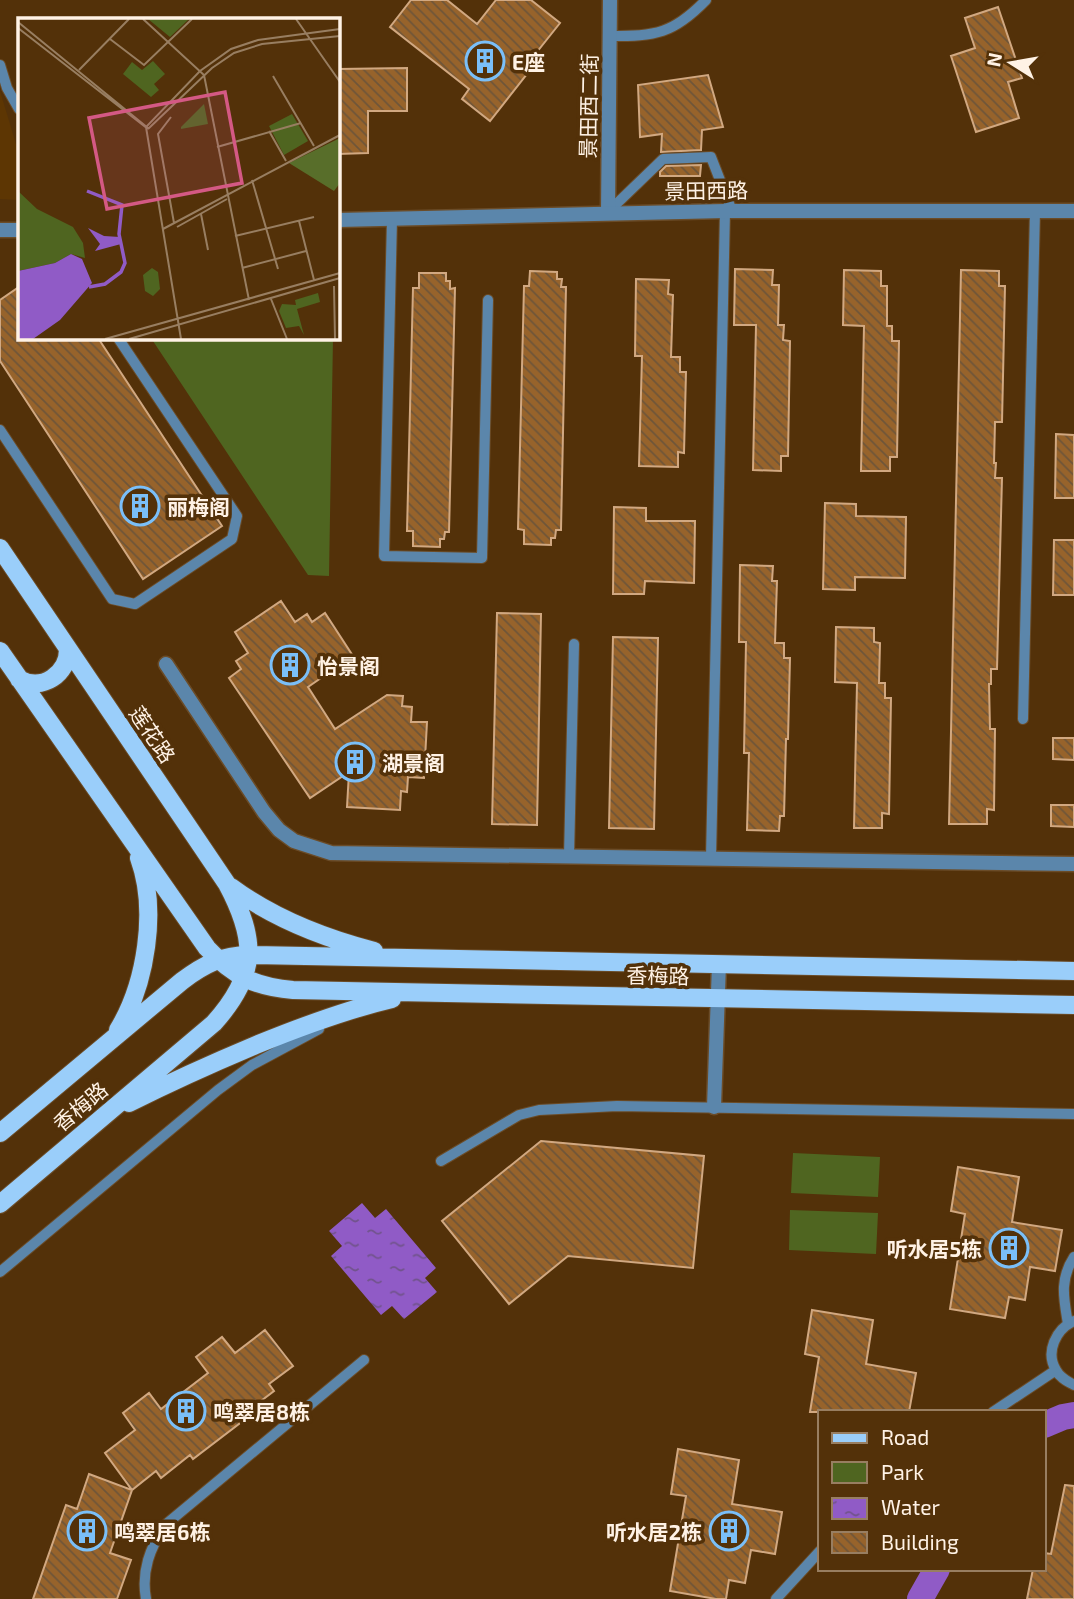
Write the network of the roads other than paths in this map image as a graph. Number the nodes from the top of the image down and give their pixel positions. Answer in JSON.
{"nodes":[{"id":1,"x":610,"y":0,"type":"edge"},
{"id":2,"x":706,"y":0,"type":"edge"},
{"id":3,"x":610,"y":36,"type":"junction"},
{"id":4,"x":0,"y":65,"type":"edge"},
{"id":5,"x":18,"y":107,"type":"edge"},
{"id":6,"x":729,"y":211,"type":"junction"},
{"id":7,"x":1035,"y":211,"type":"junction"},
{"id":8,"x":1074,"y":211,"type":"edge"},
{"id":9,"x":608,"y":212,"type":"junction"},
{"id":10,"x":392,"y":219,"type":"junction"},
{"id":11,"x":340,"y":220,"type":"edge"},
{"id":12,"x":0,"y":230,"type":"edge"},
{"id":13,"x":18,"y":230,"type":"edge"},
{"id":14,"x":488,"y":300,"type":"dead end"},
{"id":15,"x":119,"y":340,"type":"edge"},
{"id":16,"x":0,"y":430,"type":"edge"},
{"id":17,"x":0,"y":548,"type":"edge"},
{"id":18,"x":574,"y":643,"type":"dead end"},
{"id":19,"x":68,"y":649,"type":"junction"},
{"id":20,"x":0,"y":651,"type":"edge"},
{"id":21,"x":166,"y":664,"type":"dead end"},
{"id":22,"x":19,"y":679,"type":"junction"},
{"id":23,"x":1023,"y":719,"type":"dead end"},
{"id":24,"x":127,"y":833,"type":"junction"},
{"id":25,"x":569,"y":856,"type":"junction"},
{"id":26,"x":711,"y":858,"type":"junction"},
{"id":27,"x":1074,"y":864,"type":"edge"},
{"id":28,"x":227,"y":884,"type":"junction"},
{"id":29,"x":249,"y":955,"type":"junction"},
{"id":30,"x":398,"y":958,"type":"junction"},
{"id":31,"x":217,"y":959,"type":"junction"},
{"id":32,"x":719,"y":964,"type":"junction"},
{"id":33,"x":1074,"y":971,"type":"edge"},
{"id":34,"x":243,"y":979,"type":"junction"},
{"id":35,"x":435,"y":993,"type":"junction"},
{"id":36,"x":399,"y":998,"type":"junction"},
{"id":37,"x":718,"y":999,"type":"junction"},
{"id":38,"x":1074,"y":1005,"type":"edge"},
{"id":39,"x":110,"y":1041,"type":"junction"},
{"id":40,"x":714,"y":1107,"type":"junction"},
{"id":41,"x":1074,"y":1114,"type":"edge"},
{"id":42,"x":93,"y":1125,"type":"junction"},
{"id":43,"x":0,"y":1133,"type":"edge"},
{"id":44,"x":441,"y":1161,"type":"dead end"},
{"id":45,"x":0,"y":1203,"type":"edge"},
{"id":46,"x":1074,"y":1257,"type":"edge"},
{"id":47,"x":0,"y":1272,"type":"edge"},
{"id":48,"x":1071,"y":1323,"type":"edge"},
{"id":49,"x":364,"y":1360,"type":"dead end"},
{"id":50,"x":1056,"y":1370,"type":"junction"},
{"id":51,"x":1074,"y":1385,"type":"edge"},
{"id":52,"x":996,"y":1410,"type":"edge"},
{"id":53,"x":818,"y":1553,"type":"edge"},
{"id":54,"x":146,"y":1599,"type":"edge"},
{"id":55,"x":776,"y":1599,"type":"edge"}],
"edges":[{"from":1,"to":3,"type":"street","name":"景田西二街"},
{"from":2,"to":3,"type":"lane"},
{"from":3,"to":9,"type":"street","name":"景田西二街"},
{"from":4,"to":5,"type":"lane"},
{"from":6,"to":7,"type":"street","name":"景田西路"},
{"from":6,"to":9,"type":"street","name":"景田西路"},
{"from":6,"to":9,"type":"lane"},
{"from":6,"to":26,"type":"lane"},
{"from":7,"to":8,"type":"street","name":"景田西路"},
{"from":7,"to":23,"type":"lane"},
{"from":9,"to":10,"type":"street","name":"景田西路"},
{"from":10,"to":11,"type":"street","name":"景田西路"},
{"from":10,"to":14,"type":"lane"},
{"from":12,"to":13,"type":"street"},
{"from":15,"to":16,"type":"lane"},
{"from":17,"to":19,"type":"main road","name":"莲花路"},
{"from":18,"to":25,"type":"lane"},
{"from":19,"to":22,"type":"main road"},
{"from":19,"to":28,"type":"main road","name":"莲花路"},
{"from":20,"to":22,"type":"main road"},
{"from":21,"to":25,"type":"street"},
{"from":22,"to":24,"type":"main road"},
{"from":24,"to":31,"type":"main road"},
{"from":24,"to":39,"type":"main road"},
{"from":25,"to":26,"type":"street"},
{"from":26,"to":27,"type":"street"},
{"from":28,"to":29,"type":"main road","name":"莲花路"},
{"from":28,"to":30,"type":"main road"},
{"from":29,"to":30,"type":"main road","name":"香梅路"},
{"from":29,"to":31,"type":"main road","name":"香梅路"},
{"from":29,"to":34,"type":"main road","name":"香梅路"},
{"from":30,"to":32,"type":"main road","name":"香梅路"},
{"from":31,"to":34,"type":"main road"},
{"from":31,"to":39,"type":"main road","name":"香梅路"},
{"from":32,"to":33,"type":"main road","name":"香梅路"},
{"from":32,"to":37,"type":"street"},
{"from":34,"to":35,"type":"main road","name":"香梅路"},
{"from":34,"to":42,"type":"main road","name":"香梅路"},
{"from":35,"to":36,"type":"main road"},
{"from":35,"to":37,"type":"main road","name":"香梅路"},
{"from":36,"to":42,"type":"main road"},
{"from":36,"to":47,"type":"lane"},
{"from":37,"to":38,"type":"main road","name":"香梅路"},
{"from":37,"to":40,"type":"street"},
{"from":39,"to":43,"type":"main road","name":"香梅路"},
{"from":40,"to":41,"type":"lane"},
{"from":40,"to":44,"type":"lane"},
{"from":42,"to":45,"type":"main road","name":"香梅路"},
{"from":46,"to":48,"type":"lane"},
{"from":48,"to":50,"type":"lane"},
{"from":49,"to":54,"type":"lane"},
{"from":50,"to":51,"type":"lane"},
{"from":50,"to":52,"type":"lane"},
{"from":53,"to":55,"type":"lane"}]}
